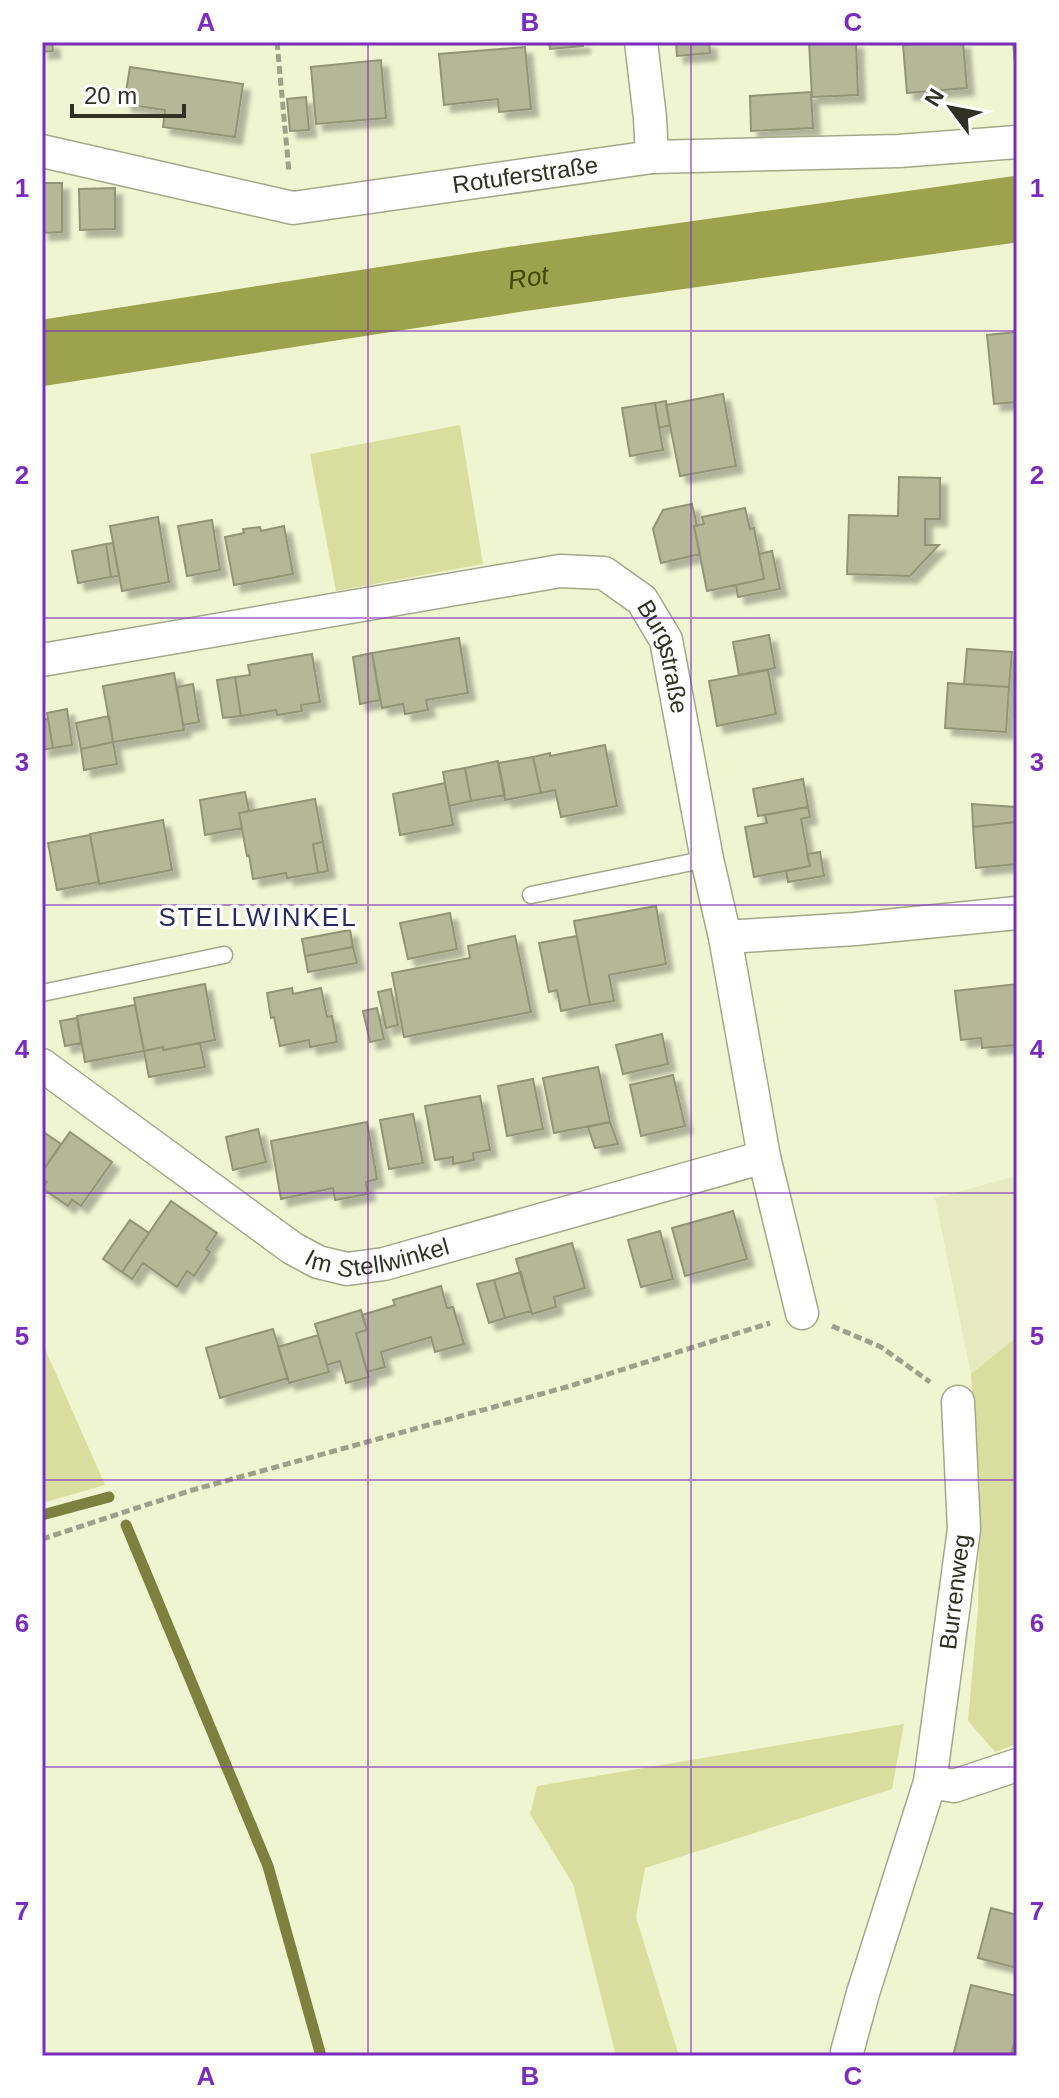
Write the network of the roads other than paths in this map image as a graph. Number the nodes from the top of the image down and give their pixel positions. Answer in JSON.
{"nodes":[{"id":1,"x":641,"y":42,"type":"edge"},
{"id":2,"x":1017,"y":142,"type":"edge"},
{"id":3,"x":42,"y":151,"type":"edge"},
{"id":4,"x":652,"y":157,"type":"junction"},
{"id":5,"x":42,"y":660,"type":"edge"},
{"id":6,"x":707,"y":859,"type":"junction"},
{"id":7,"x":531,"y":895,"type":"dead end"},
{"id":8,"x":1017,"y":913,"type":"edge"},
{"id":9,"x":725,"y":937,"type":"junction"},
{"id":10,"x":224,"y":955,"type":"dead end"},
{"id":11,"x":42,"y":993,"type":"edge"},
{"id":12,"x":42,"y":1065,"type":"edge"},
{"id":13,"x":764,"y":1157,"type":"junction"},
{"id":14,"x":802,"y":1313,"type":"road end"},
{"id":15,"x":958,"y":1402,"type":"road end"},
{"id":16,"x":1017,"y":1765,"type":"edge"},
{"id":17,"x":930,"y":1782,"type":"junction"},
{"id":18,"x":847,"y":2052,"type":"dead end"}],
"edges":[{"from":1,"to":4,"type":"street"},
{"from":2,"to":4,"type":"street","name":"Rotuferstraße"},
{"from":3,"to":4,"type":"street","name":"Rotuferstraße"},
{"from":5,"to":6,"type":"street","name":"Burgstraße"},
{"from":6,"to":7,"type":"lane"},
{"from":6,"to":9,"type":"street","name":"Burgstraße"},
{"from":8,"to":9,"type":"street"},
{"from":9,"to":13,"type":"street"},
{"from":10,"to":11,"type":"lane"},
{"from":12,"to":13,"type":"street","name":"Im Stellwinkel"},
{"from":13,"to":14,"type":"street"},
{"from":15,"to":17,"type":"street","name":"Burrenweg"},
{"from":16,"to":17,"type":"street"},
{"from":17,"to":18,"type":"street","name":"Burrenweg"}]}
